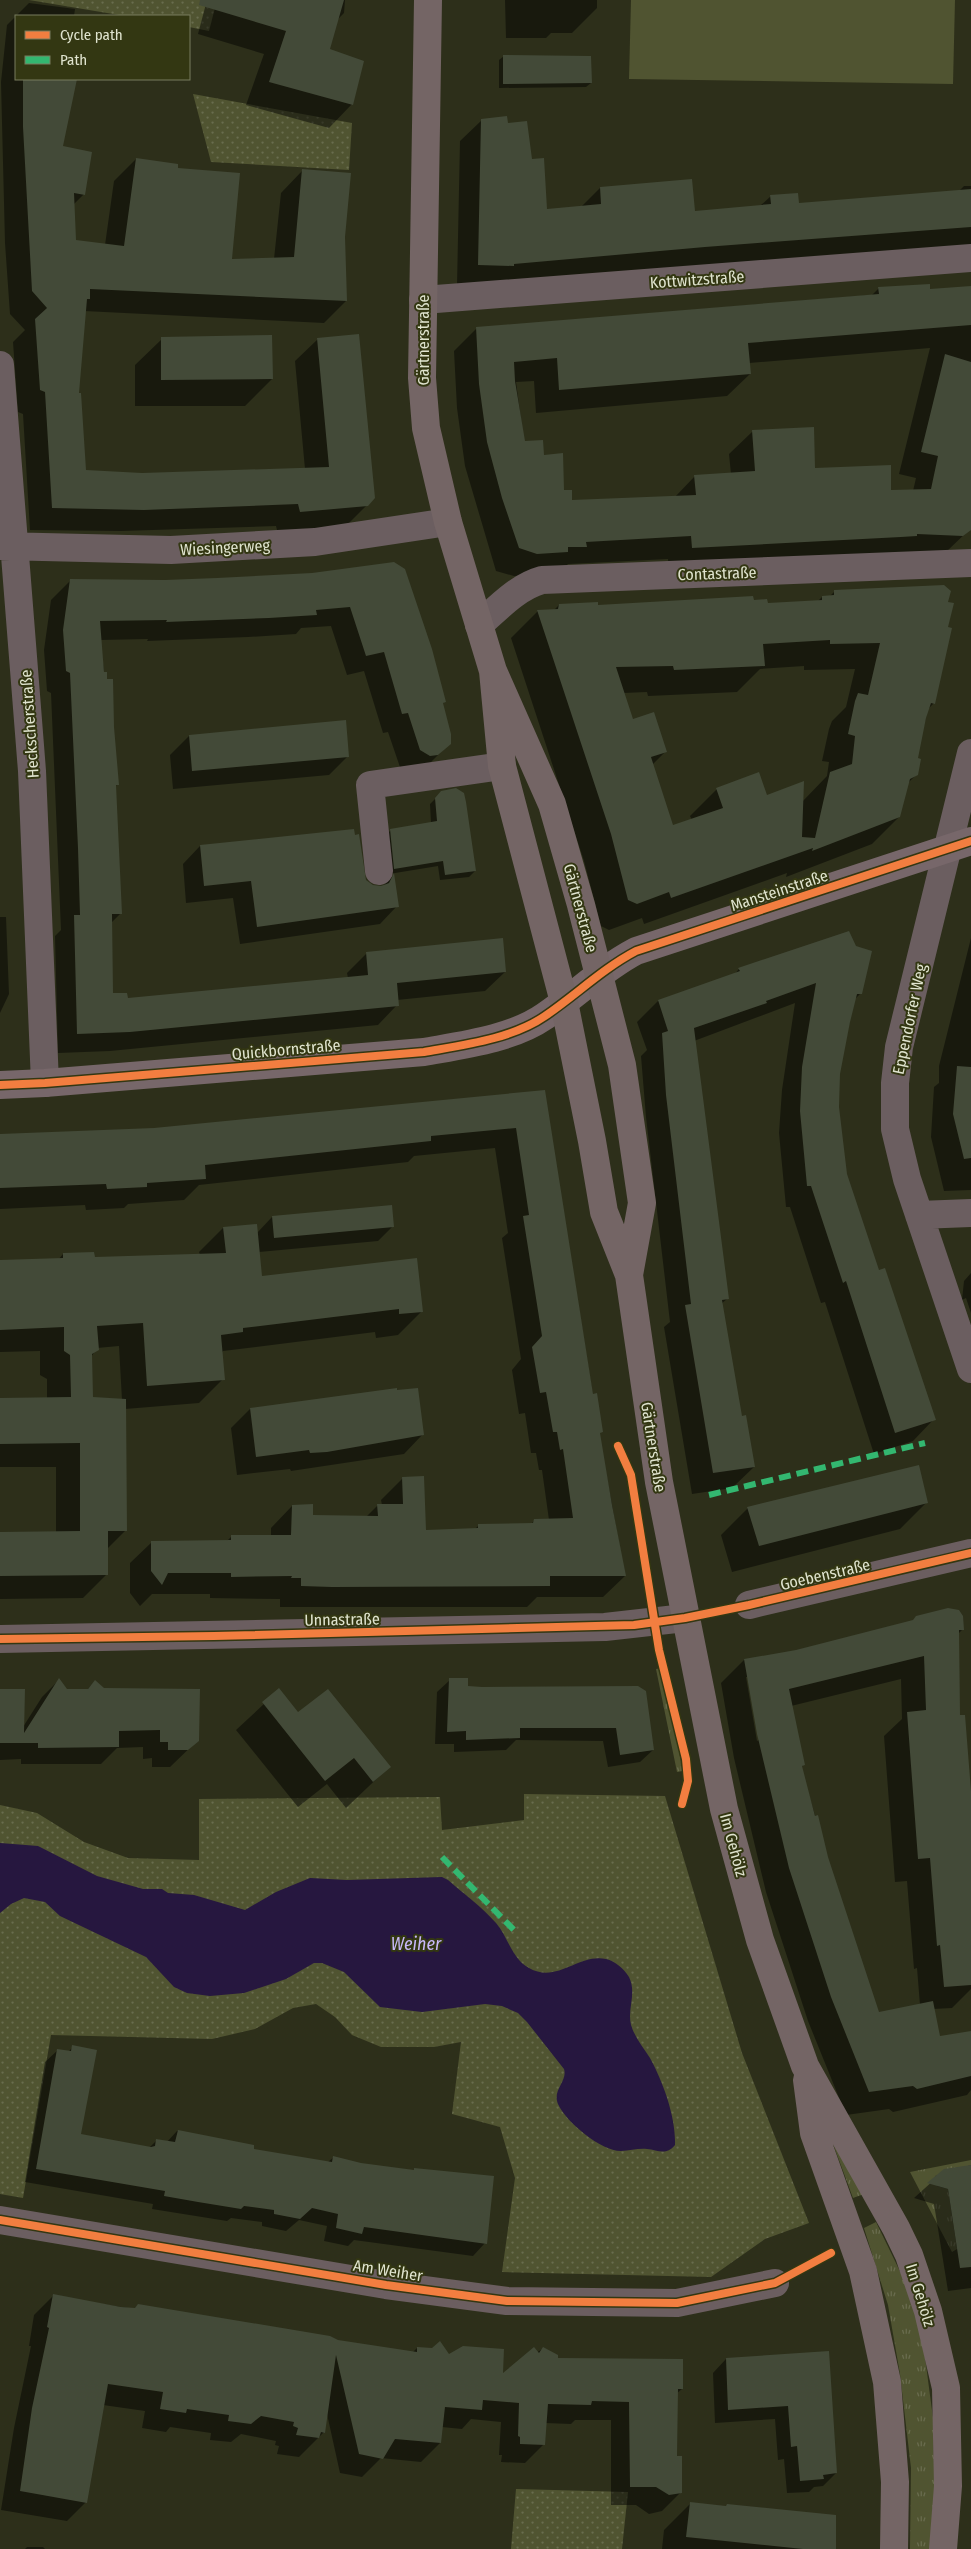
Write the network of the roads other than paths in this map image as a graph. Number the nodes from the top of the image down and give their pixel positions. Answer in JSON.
{"nodes":[{"id":1,"x":428,"y":0,"type":"edge"},
{"id":2,"x":971,"y":258,"type":"edge"},
{"id":3,"x":423,"y":300,"type":"junction"},
{"id":4,"x":0,"y":365,"type":"edge"},
{"id":5,"x":448,"y":522,"type":"junction"},
{"id":6,"x":8,"y":547,"type":"edge"},
{"id":7,"x":971,"y":563,"type":"edge"},
{"id":8,"x":479,"y":625,"type":"junction"},
{"id":9,"x":493,"y":671,"type":"junction"},
{"id":10,"x":971,"y":753,"type":"edge"},
{"id":11,"x":502,"y":766,"type":"junction"},
{"id":12,"x":960,"y":844,"type":"edge"},
{"id":13,"x":379,"y":871,"type":"dead end"},
{"id":14,"x":599,"y":974,"type":"junction"},
{"id":15,"x":564,"y":1002,"type":"junction"},
{"id":16,"x":45,"y":1083,"type":"junction"},
{"id":17,"x":0,"y":1085,"type":"edge"},
{"id":18,"x":971,"y":1214,"type":"edge"},
{"id":19,"x":919,"y":1216,"type":"junction"},
{"id":20,"x":629,"y":1275,"type":"junction"},
{"id":21,"x":971,"y":1369,"type":"edge"},
{"id":22,"x":971,"y":1553,"type":"edge"},
{"id":23,"x":945,"y":1560,"type":"junction"},
{"id":24,"x":971,"y":1571,"type":"edge"},
{"id":25,"x":749,"y":1605,"type":"dead end"},
{"id":26,"x":685,"y":1618,"type":"junction"},
{"id":27,"x":0,"y":1639,"type":"edge"},
{"id":28,"x":804,"y":2066,"type":"junction"},
{"id":29,"x":0,"y":2220,"type":"edge"},
{"id":30,"x":775,"y":2283,"type":"dead end"},
{"id":31,"x":894,"y":2549,"type":"edge"},
{"id":32,"x":942,"y":2549,"type":"edge"}],
"edges":[{"from":1,"to":3,"type":"main road","name":"Gärtnerstraße"},
{"from":2,"to":3,"type":"street","name":"Kottwitzstraße"},
{"from":3,"to":5,"type":"main road","name":"Gärtnerstraße"},
{"from":4,"to":6,"type":"street","name":"Heckscherstraße"},
{"from":5,"to":6,"type":"street","name":"Wiesingerweg"},
{"from":5,"to":8,"type":"main road","name":"Gärtnerstraße"},
{"from":6,"to":16,"type":"street","name":"Heckscherstraße"},
{"from":7,"to":8,"type":"street","name":"Contastraße"},
{"from":8,"to":9,"type":"main road","name":"Gärtnerstraße"},
{"from":9,"to":11,"type":"main road","name":"Gärtnerstraße"},
{"from":9,"to":14,"type":"main road","name":"Gärtnerstraße"},
{"from":10,"to":12,"type":"street","name":"Eppendorfer Weg"},
{"from":11,"to":13,"type":"street"},
{"from":11,"to":15,"type":"main road","name":"Gärtnerstraße"},
{"from":12,"to":14,"type":"street","name":"Mansteinstraße"},
{"from":12,"to":19,"type":"street","name":"Eppendorfer Weg"},
{"from":14,"to":15,"type":"street","name":"Mansteinstraße"},
{"from":14,"to":20,"type":"main road","name":"Gärtnerstraße"},
{"from":15,"to":16,"type":"street","name":"Quickbornstraße"},
{"from":15,"to":20,"type":"main road","name":"Gärtnerstraße"},
{"from":16,"to":17,"type":"street","name":"Quickbornstraße"},
{"from":18,"to":19,"type":"street"},
{"from":19,"to":21,"type":"street","name":"Eppendorfer Weg"},
{"from":20,"to":26,"type":"main road","name":"Gärtnerstraße"},
{"from":22,"to":23,"type":"street","name":"Goebenstraße"},
{"from":23,"to":24,"type":"street"},
{"from":23,"to":25,"type":"street","name":"Goebenstraße"},
{"from":26,"to":27,"type":"street","name":"Unnastraße"},
{"from":26,"to":28,"type":"main road","name":"Im Gehölz"},
{"from":28,"to":31,"type":"main road","name":"Im Gehölz"},
{"from":28,"to":32,"type":"main road","name":"Im Gehölz"},
{"from":29,"to":30,"type":"street","name":"Am Weiher"}]}
